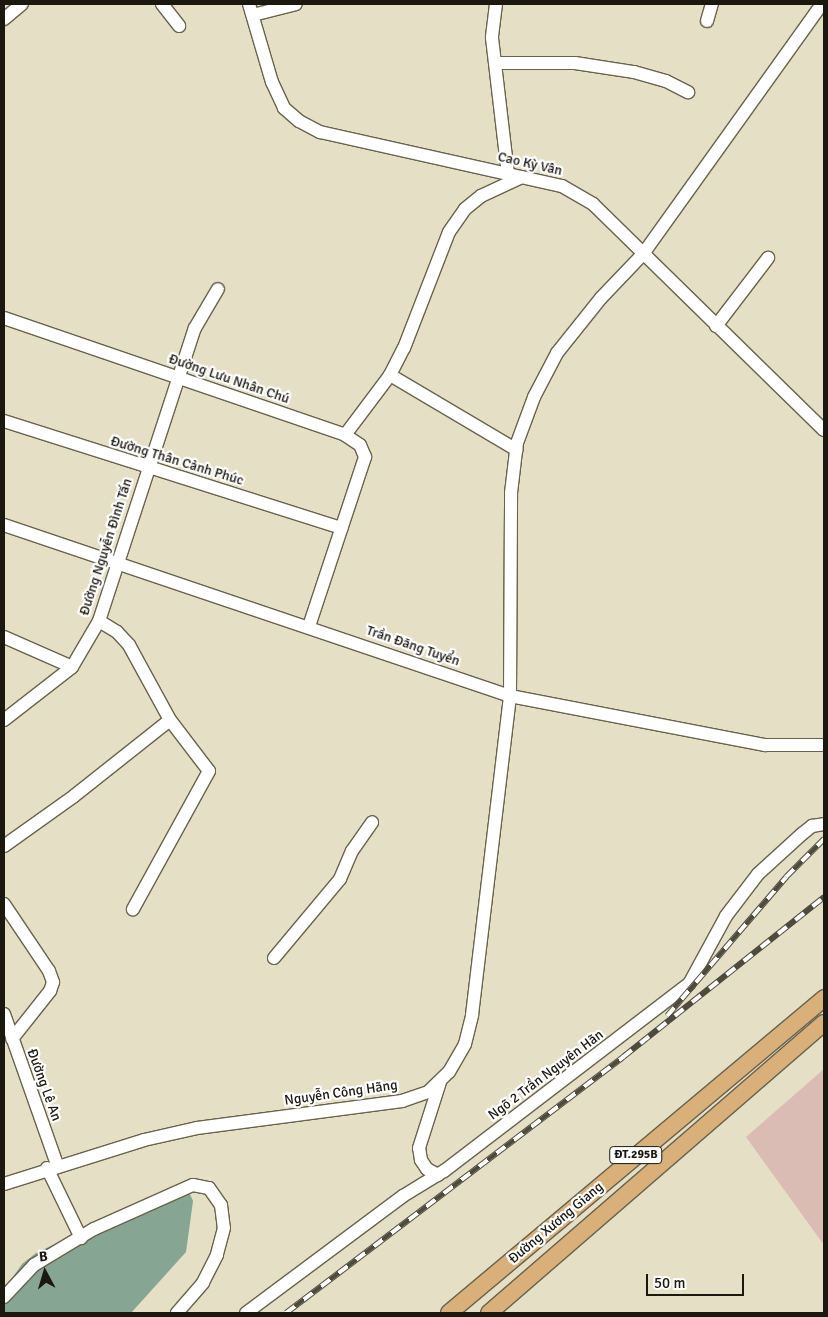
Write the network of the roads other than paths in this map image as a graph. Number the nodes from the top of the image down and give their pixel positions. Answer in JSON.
{"nodes":[{"id":1,"x":22,"y":4,"type":"edge"},
{"id":2,"x":162,"y":4,"type":"edge"},
{"id":3,"x":296,"y":4,"type":"edge"},
{"id":4,"x":496,"y":4,"type":"edge"},
{"id":5,"x":712,"y":4,"type":"edge"},
{"id":6,"x":822,"y":4,"type":"edge"},
{"id":7,"x":251,"y":9,"type":"edge"},
{"id":8,"x":4,"y":19,"type":"edge"},
{"id":9,"x":707,"y":21,"type":"dead end"},
{"id":10,"x":179,"y":26,"type":"dead end"},
{"id":11,"x":495,"y":62,"type":"junction"},
{"id":12,"x":688,"y":92,"type":"dead end"},
{"id":13,"x":508,"y":174,"type":"junction"},
{"id":14,"x":522,"y":177,"type":"junction"},
{"id":15,"x":643,"y":254,"type":"junction"},
{"id":16,"x":768,"y":258,"type":"dead end"},
{"id":17,"x":218,"y":289,"type":"dead end"},
{"id":18,"x":4,"y":318,"type":"edge"},
{"id":19,"x":716,"y":326,"type":"junction"},
{"id":20,"x":390,"y":375,"type":"junction"},
{"id":21,"x":178,"y":377,"type":"junction"},
{"id":22,"x":4,"y":421,"type":"edge"},
{"id":23,"x":824,"y":430,"type":"edge"},
{"id":24,"x":345,"y":434,"type":"junction"},
{"id":25,"x":517,"y":450,"type":"junction"},
{"id":26,"x":147,"y":468,"type":"junction"},
{"id":27,"x":4,"y":525,"type":"edge"},
{"id":28,"x":341,"y":528,"type":"junction"},
{"id":29,"x":117,"y":562,"type":"junction"},
{"id":30,"x":99,"y":621,"type":"junction"},
{"id":31,"x":309,"y":626,"type":"junction"},
{"id":32,"x":4,"y":638,"type":"edge"},
{"id":33,"x":72,"y":667,"type":"junction"},
{"id":34,"x":510,"y":696,"type":"junction"},
{"id":35,"x":4,"y":720,"type":"edge"},
{"id":36,"x":170,"y":720,"type":"junction"},
{"id":37,"x":824,"y":745,"type":"edge"},
{"id":38,"x":372,"y":822,"type":"dead end"},
{"id":39,"x":824,"y":824,"type":"edge"},
{"id":40,"x":4,"y":846,"type":"edge"},
{"id":41,"x":4,"y":904,"type":"edge"},
{"id":42,"x":133,"y":909,"type":"dead end"},
{"id":43,"x":274,"y":958,"type":"dead end"},
{"id":44,"x":824,"y":998,"type":"edge"},
{"id":45,"x":4,"y":1014,"type":"edge"},
{"id":46,"x":824,"y":1023,"type":"edge"},
{"id":47,"x":12,"y":1039,"type":"junction"},
{"id":48,"x":441,"y":1080,"type":"junction"},
{"id":49,"x":52,"y":1168,"type":"junction"},
{"id":50,"x":438,"y":1175,"type":"junction"},
{"id":51,"x":4,"y":1184,"type":"edge"},
{"id":52,"x":81,"y":1238,"type":"junction"},
{"id":53,"x":4,"y":1297,"type":"edge"},
{"id":54,"x":177,"y":1313,"type":"edge"},
{"id":55,"x":246,"y":1313,"type":"edge"},
{"id":56,"x":449,"y":1313,"type":"edge"},
{"id":57,"x":489,"y":1313,"type":"edge"}],
"edges":[{"from":1,"to":8,"type":"street"},
{"from":2,"to":10,"type":"street"},
{"from":3,"to":7,"type":"street"},
{"from":4,"to":11,"type":"street"},
{"from":5,"to":9,"type":"street"},
{"from":6,"to":15,"type":"street","name":"Nguyễn Công Hãng"},
{"from":7,"to":13,"type":"street","name":"Cao Kỳ Vân"},
{"from":11,"to":12,"type":"street"},
{"from":11,"to":13,"type":"street"},
{"from":13,"to":14,"type":"street","name":"Cao Kỳ Vân"},
{"from":14,"to":15,"type":"street","name":"Cao Kỳ Vân"},
{"from":14,"to":20,"type":"street"},
{"from":15,"to":19,"type":"street","name":"Cao Kỳ Vân"},
{"from":15,"to":25,"type":"street","name":"Nguyễn Công Hãng"},
{"from":16,"to":19,"type":"street"},
{"from":17,"to":21,"type":"street","name":"Đường Nguyễn Đình Tấn"},
{"from":18,"to":21,"type":"street","name":"Đường Lưu Nhân Chú"},
{"from":19,"to":23,"type":"street","name":"Cao Kỳ Vân"},
{"from":20,"to":24,"type":"street"},
{"from":20,"to":25,"type":"street"},
{"from":21,"to":24,"type":"street","name":"Đường Lưu Nhân Chú"},
{"from":21,"to":26,"type":"street","name":"Đường Nguyễn Đình Tấn"},
{"from":22,"to":26,"type":"street","name":"Đường Thân Cảnh Phúc"},
{"from":24,"to":28,"type":"street","name":"Đường Lưu Nhân Chú"},
{"from":25,"to":34,"type":"street","name":"Nguyễn Công Hãng"},
{"from":26,"to":28,"type":"street","name":"Đường Thân Cảnh Phúc"},
{"from":26,"to":29,"type":"street","name":"Đường Nguyễn Đình Tấn"},
{"from":27,"to":29,"type":"street","name":"Trần Đăng Tuyển"},
{"from":28,"to":31,"type":"street","name":"Đường Lưu Nhân Chú"},
{"from":29,"to":30,"type":"street","name":"Đường Nguyễn Đình Tấn"},
{"from":29,"to":31,"type":"street","name":"Trần Đăng Tuyển"},
{"from":30,"to":33,"type":"street","name":"Đường Nguyễn Đình Tấn"},
{"from":30,"to":36,"type":"street"},
{"from":31,"to":34,"type":"street","name":"Trần Đăng Tuyển"},
{"from":32,"to":33,"type":"street"},
{"from":33,"to":35,"type":"street","name":"Đường Nguyễn Đình Tấn"},
{"from":34,"to":37,"type":"street","name":"Trần Đăng Tuyển"},
{"from":34,"to":48,"type":"street","name":"Nguyễn Công Hãng"},
{"from":36,"to":40,"type":"street"},
{"from":36,"to":42,"type":"street"},
{"from":38,"to":43,"type":"street"},
{"from":39,"to":50,"type":"street","name":"Ngõ 2 Trần Nguyên Hãn"},
{"from":41,"to":47,"type":"street"},
{"from":44,"to":56,"type":"main road","name":"Đường Xương Giang","number":"ĐT.295B"},
{"from":45,"to":47,"type":"street","name":"Đường Lê An"},
{"from":46,"to":57,"type":"main road","name":"Đường Xương Giang","number":"ĐT.295B"},
{"from":47,"to":49,"type":"street","name":"Đường Lê An"},
{"from":48,"to":49,"type":"street","name":"Nguyễn Công Hãng"},
{"from":48,"to":50,"type":"street"},
{"from":49,"to":51,"type":"street","name":"Nguyễn Công Hãng"},
{"from":49,"to":52,"type":"street","name":"Đường Lê An"},
{"from":50,"to":55,"type":"street","name":"Ngõ 2 Trần Nguyên Hãn"},
{"from":52,"to":53,"type":"street"},
{"from":52,"to":54,"type":"street"}]}
